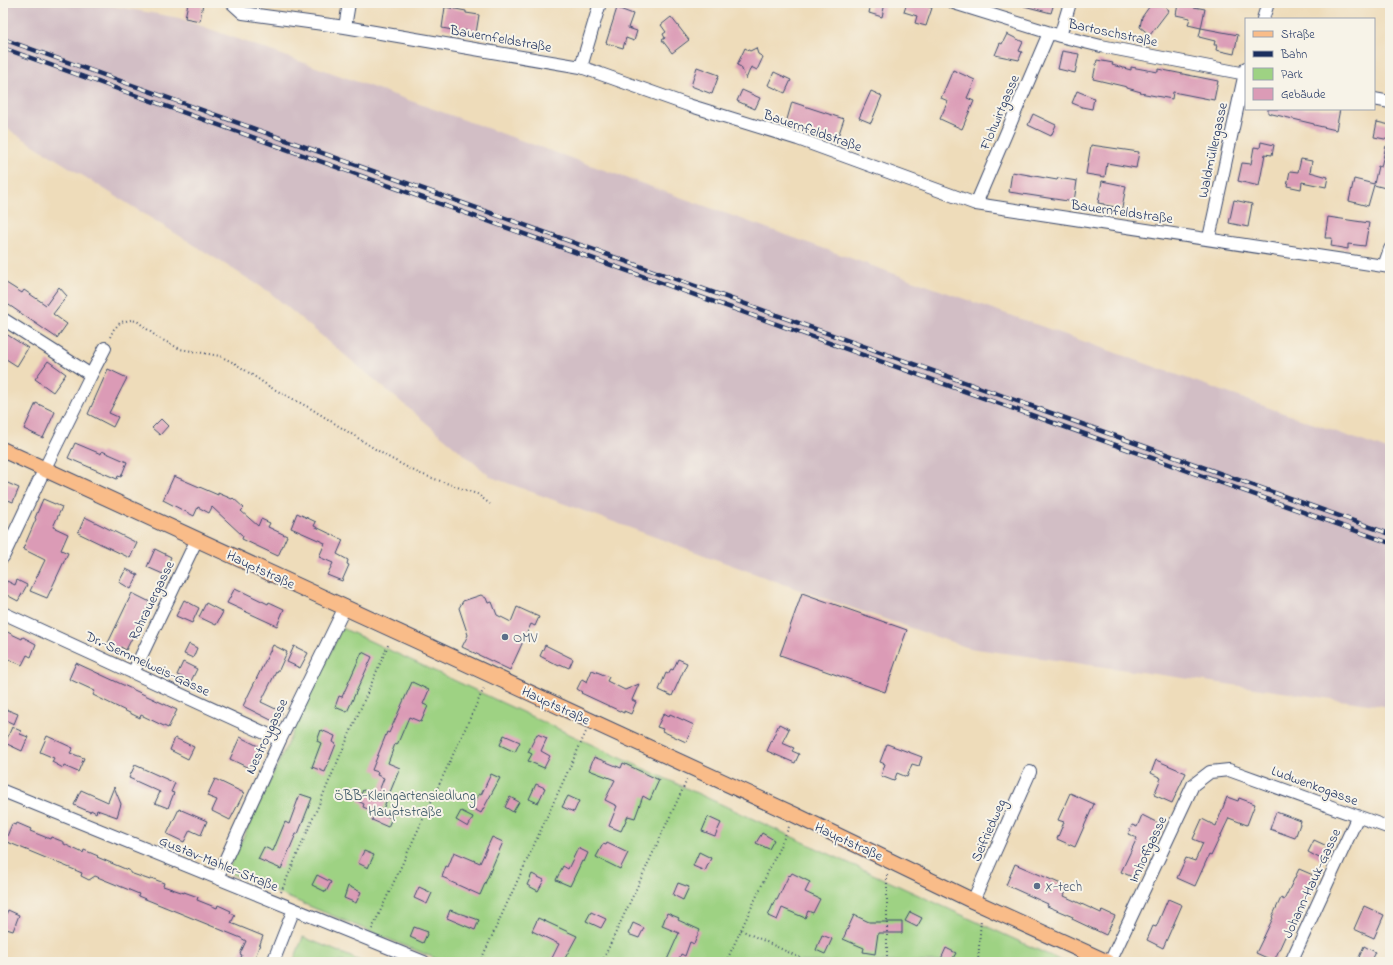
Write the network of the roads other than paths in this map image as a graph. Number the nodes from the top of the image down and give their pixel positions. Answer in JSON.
{"nodes":[{"id":1,"x":232,"y":3,"type":"edge"},
{"id":2,"x":349,"y":3,"type":"edge"},
{"id":3,"x":600,"y":3,"type":"edge"},
{"id":4,"x":954,"y":3,"type":"edge"},
{"id":5,"x":1070,"y":3,"type":"edge"},
{"id":6,"x":1268,"y":3,"type":"edge"},
{"id":7,"x":1263,"y":18,"type":"edge"},
{"id":8,"x":345,"y":27,"type":"junction"},
{"id":9,"x":1055,"y":34,"type":"junction"},
{"id":10,"x":582,"y":67,"type":"junction"},
{"id":11,"x":1245,"y":72,"type":"edge"},
{"id":12,"x":1375,"y":98,"type":"edge"},
{"id":13,"x":1390,"y":102,"type":"edge"},
{"id":14,"x":976,"y":204,"type":"junction"},
{"id":15,"x":1209,"y":238,"type":"junction"},
{"id":16,"x":1390,"y":249,"type":"edge"},
{"id":17,"x":1387,"y":266,"type":"edge"},
{"id":18,"x":3,"y":319,"type":"edge"},
{"id":19,"x":105,"y":348,"type":"road end"},
{"id":20,"x":91,"y":375,"type":"junction"},
{"id":21,"x":3,"y":450,"type":"edge"},
{"id":22,"x":45,"y":468,"type":"junction"},
{"id":23,"x":197,"y":539,"type":"junction"},
{"id":24,"x":3,"y":557,"type":"edge"},
{"id":25,"x":345,"y":607,"type":"junction"},
{"id":26,"x":3,"y":613,"type":"edge"},
{"id":27,"x":133,"y":673,"type":"junction"},
{"id":28,"x":280,"y":740,"type":"junction"},
{"id":29,"x":1229,"y":770,"type":"joint"},
{"id":30,"x":1030,"y":772,"type":"dead end"},
{"id":31,"x":3,"y":791,"type":"edge"},
{"id":32,"x":1358,"y":816,"type":"junction"},
{"id":33,"x":1390,"y":828,"type":"edge"},
{"id":34,"x":217,"y":878,"type":"junction"},
{"id":35,"x":978,"y":903,"type":"junction"},
{"id":36,"x":294,"y":909,"type":"junction"},
{"id":37,"x":273,"y":962,"type":"edge"},
{"id":38,"x":424,"y":962,"type":"edge"},
{"id":39,"x":1109,"y":962,"type":"edge"},
{"id":40,"x":1291,"y":962,"type":"edge"}],
"edges":[{"from":1,"to":8,"type":"street","name":"Bauernfeldstraße"},
{"from":2,"to":8,"type":"street"},
{"from":3,"to":10,"type":"street"},
{"from":4,"to":9,"type":"street","name":"Bartoschstraße"},
{"from":5,"to":9,"type":"street","name":"Flohwirtgasse"},
{"from":6,"to":7,"type":"street"},
{"from":8,"to":10,"type":"street","name":"Bauernfeldstraße"},
{"from":9,"to":11,"type":"street","name":"Bartoschstraße"},
{"from":9,"to":14,"type":"street","name":"Flohwirtgasse"},
{"from":10,"to":14,"type":"street","name":"Bauernfeldstraße"},
{"from":11,"to":15,"type":"street","name":"Waldmüllergasse"},
{"from":12,"to":13,"type":"street"},
{"from":14,"to":15,"type":"street","name":"Bauernfeldstraße"},
{"from":15,"to":17,"type":"street","name":"Bauernfeldstraße"},
{"from":16,"to":17,"type":"street"},
{"from":18,"to":20,"type":"street"},
{"from":19,"to":20,"type":"street"},
{"from":20,"to":22,"type":"street"},
{"from":21,"to":22,"type":"main road","name":"Hauptstraße"},
{"from":22,"to":23,"type":"main road","name":"Hauptstraße"},
{"from":22,"to":24,"type":"street"},
{"from":23,"to":25,"type":"main road","name":"Hauptstraße"},
{"from":23,"to":27,"type":"street","name":"Rohrauergasse"},
{"from":25,"to":28,"type":"street","name":"Nestroygasse"},
{"from":25,"to":35,"type":"main road","name":"Hauptstraße"},
{"from":26,"to":27,"type":"street","name":"Dr.-Semmelweis-Gasse"},
{"from":27,"to":28,"type":"street","name":"Dr.-Semmelweis-Gasse"},
{"from":28,"to":34,"type":"street","name":"Nestroygasse"},
{"from":29,"to":32,"type":"street","name":"Ludwenkogasse"},
{"from":29,"to":39,"type":"street","name":"Imhoffgasse"},
{"from":30,"to":35,"type":"street","name":"Seifriedweg"},
{"from":31,"to":34,"type":"street","name":"Gustav-Mahler-Straße"},
{"from":32,"to":33,"type":"street","name":"Ludwenkogasse"},
{"from":32,"to":40,"type":"street","name":"Johann-Hauk-Gasse"},
{"from":34,"to":36,"type":"street","name":"Gustav-Mahler-Straße"},
{"from":35,"to":39,"type":"main road","name":"Hauptstraße"},
{"from":36,"to":37,"type":"street"},
{"from":36,"to":38,"type":"street","name":"Gustav-Mahler-Straße"}]}
